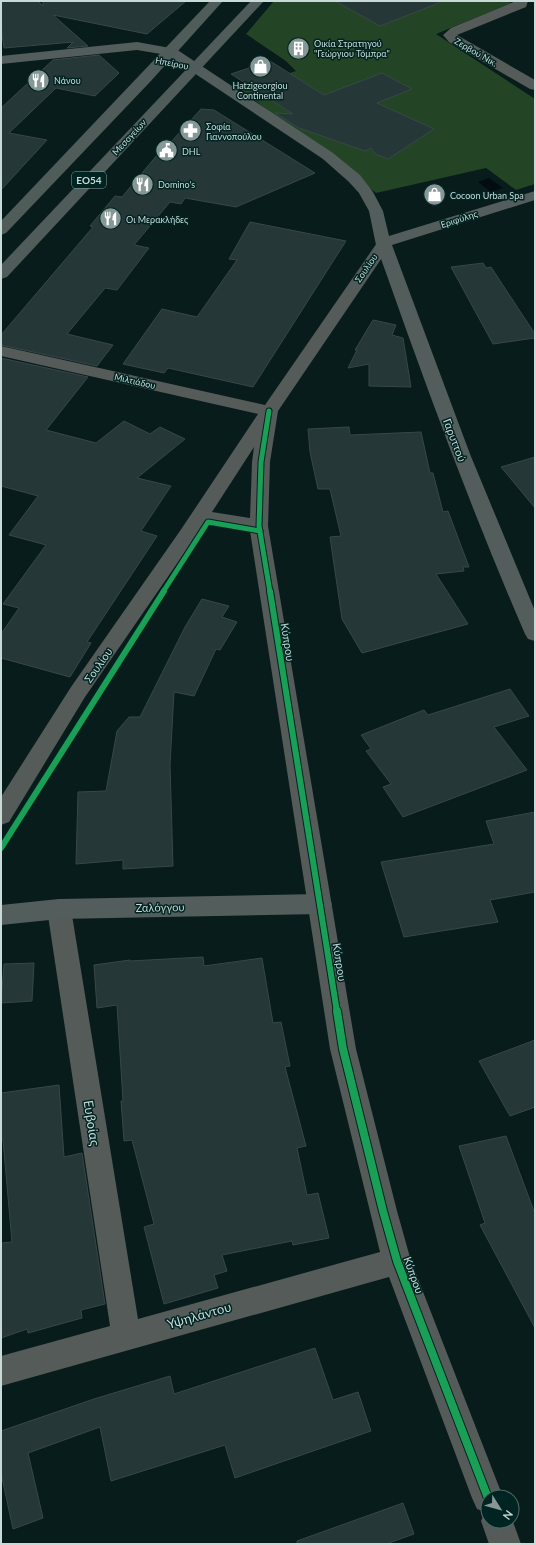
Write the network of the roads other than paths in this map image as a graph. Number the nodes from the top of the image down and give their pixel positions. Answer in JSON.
{"nodes":[{"id":1,"x":217,"y":1,"type":"edge"},
{"id":2,"x":258,"y":1,"type":"edge"},
{"id":3,"x":522,"y":1,"type":"edge"},
{"id":4,"x":166,"y":56,"type":"junction"},
{"id":5,"x":1,"y":60,"type":"edge"},
{"id":6,"x":194,"y":67,"type":"junction"},
{"id":7,"x":535,"y":86,"type":"edge"},
{"id":8,"x":535,"y":195,"type":"edge"},
{"id":9,"x":1,"y":230,"type":"edge"},
{"id":10,"x":384,"y":243,"type":"junction"},
{"id":11,"x":1,"y":274,"type":"edge"},
{"id":12,"x":1,"y":351,"type":"edge"},
{"id":13,"x":269,"y":411,"type":"junction"},
{"id":14,"x":200,"y":516,"type":"junction"},
{"id":15,"x":259,"y":526,"type":"junction"},
{"id":16,"x":535,"y":634,"type":"edge"},
{"id":17,"x":1,"y":816,"type":"edge"},
{"id":18,"x":320,"y":904,"type":"junction"},
{"id":19,"x":59,"y":909,"type":"junction"},
{"id":20,"x":1,"y":915,"type":"edge"},
{"id":21,"x":397,"y":1260,"type":"junction"},
{"id":22,"x":126,"y":1336,"type":"junction"},
{"id":23,"x":1,"y":1371,"type":"edge"},
{"id":24,"x":485,"y":1489,"type":"edge"},
{"id":25,"x":500,"y":1529,"type":"edge"},
{"id":26,"x":505,"y":1544,"type":"edge"}],
"edges":[{"from":1,"to":4,"type":"main road","number":"ΕΟ54"},
{"from":2,"to":6,"type":"main road","name":"Μεσογείων","number":"ΕΟ54"},
{"from":3,"to":7,"type":"street","name":"Ζερβού Νικ."},
{"from":4,"to":5,"type":"street","name":"Ηπείρου"},
{"from":4,"to":6,"type":"street","name":"Ηπείρου"},
{"from":4,"to":9,"type":"main road","number":"ΕΟ54"},
{"from":6,"to":10,"type":"street","name":"Σουλίου"},
{"from":6,"to":11,"type":"main road","name":"Μεσογείων","number":"ΕΟ54"},
{"from":8,"to":10,"type":"street","name":"Εριφύλης"},
{"from":10,"to":13,"type":"street","name":"Σουλίου"},
{"from":10,"to":16,"type":"street","name":"Γαρυττού"},
{"from":12,"to":13,"type":"street","name":"Μιλτιάδου"},
{"from":13,"to":14,"type":"street","name":"Σουλίου"},
{"from":13,"to":15,"type":"street","name":"Κύπρου"},
{"from":14,"to":15,"type":"street"},
{"from":14,"to":17,"type":"street","name":"Σουλίου"},
{"from":15,"to":18,"type":"street","name":"Κύπρου"},
{"from":18,"to":19,"type":"street","name":"Ζαλόγγου"},
{"from":18,"to":21,"type":"street","name":"Κύπρου"},
{"from":19,"to":20,"type":"street","name":"Ζαλόγγου"},
{"from":19,"to":22,"type":"street","name":"Ευβοίας"},
{"from":21,"to":22,"type":"street","name":"Υψηλάντου"},
{"from":21,"to":24,"type":"street","name":"Κύπρου"},
{"from":22,"to":23,"type":"street","name":"Υψηλάντου"},
{"from":25,"to":26,"type":"street"}]}
